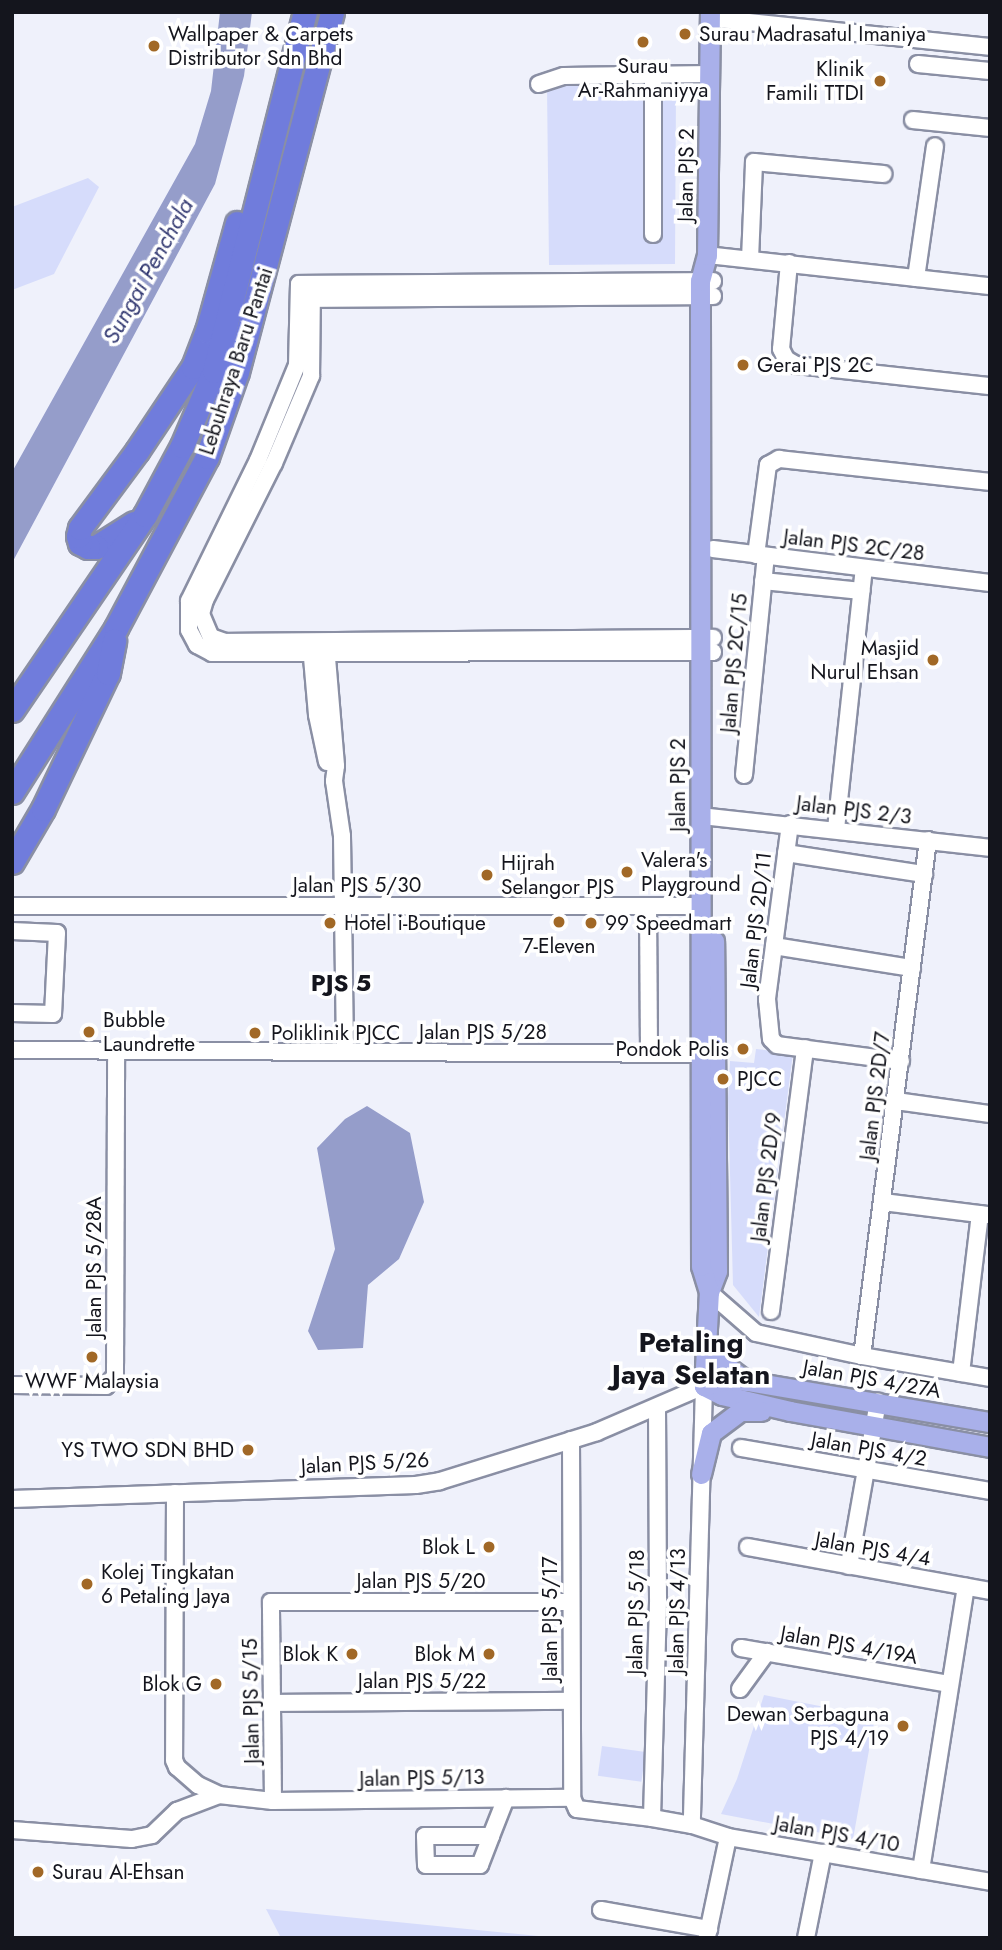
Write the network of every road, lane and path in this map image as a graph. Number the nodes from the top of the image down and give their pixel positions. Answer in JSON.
{"nodes":[{"id":1,"x":302,"y":12,"type":"edge"},
{"id":2,"x":332,"y":12,"type":"edge"},
{"id":3,"x":710,"y":15,"type":"edge"},
{"id":4,"x":990,"y":47,"type":"edge"},
{"id":5,"x":918,"y":64,"type":"dead end"},
{"id":6,"x":990,"y":71,"type":"edge"},
{"id":7,"x":710,"y":74,"type":"junction"},
{"id":8,"x":653,"y":75,"type":"junction"},
{"id":9,"x":539,"y":84,"type":"dead end"},
{"id":10,"x":913,"y":120,"type":"dead end"},
{"id":11,"x":990,"y":128,"type":"edge"},
{"id":12,"x":935,"y":146,"type":"dead end"},
{"id":13,"x":883,"y":174,"type":"dead end"},
{"id":14,"x":653,"y":234,"type":"dead end"},
{"id":15,"x":707,"y":255,"type":"junction"},
{"id":16,"x":750,"y":259,"type":"junction"},
{"id":17,"x":789,"y":263,"type":"junction"},
{"id":18,"x":916,"y":278,"type":"junction"},
{"id":19,"x":990,"y":286,"type":"edge"},
{"id":20,"x":706,"y":289,"type":"junction"},
{"id":21,"x":990,"y":386,"type":"edge"},
{"id":22,"x":990,"y":482,"type":"edge"},
{"id":23,"x":145,"y":516,"type":"junction"},
{"id":24,"x":713,"y":550,"type":"junction"},
{"id":25,"x":761,"y":555,"type":"junction"},
{"id":26,"x":864,"y":568,"type":"junction"},
{"id":27,"x":763,"y":581,"type":"junction"},
{"id":28,"x":990,"y":583,"type":"edge"},
{"id":29,"x":861,"y":591,"type":"junction"},
{"id":30,"x":117,"y":628,"type":"junction"},
{"id":31,"x":707,"y":645,"type":"junction"},
{"id":32,"x":318,"y":648,"type":"junction"},
{"id":33,"x":12,"y":710,"type":"edge"},
{"id":34,"x":744,"y":775,"type":"dead end"},
{"id":35,"x":12,"y":792,"type":"edge"},
{"id":36,"x":707,"y":816,"type":"junction"},
{"id":37,"x":790,"y":824,"type":"junction"},
{"id":38,"x":836,"y":829,"type":"junction"},
{"id":39,"x":928,"y":840,"type":"junction"},
{"id":40,"x":990,"y":848,"type":"edge"},
{"id":41,"x":786,"y":853,"type":"junction"},
{"id":42,"x":12,"y":862,"type":"edge"},
{"id":43,"x":924,"y":874,"type":"junction"},
{"id":44,"x":12,"y":906,"type":"edge"},
{"id":45,"x":344,"y":906,"type":"junction"},
{"id":46,"x":648,"y":906,"type":"junction"},
{"id":47,"x":701,"y":906,"type":"junction"},
{"id":48,"x":12,"y":931,"type":"edge"},
{"id":49,"x":774,"y":946,"type":"junction"},
{"id":50,"x":912,"y":968,"type":"junction"},
{"id":51,"x":12,"y":1013,"type":"edge"},
{"id":52,"x":804,"y":1048,"type":"junction"},
{"id":53,"x":12,"y":1050,"type":"edge"},
{"id":54,"x":116,"y":1051,"type":"junction"},
{"id":55,"x":345,"y":1052,"type":"junction"},
{"id":56,"x":649,"y":1054,"type":"junction"},
{"id":57,"x":701,"y":1054,"type":"junction"},
{"id":58,"x":901,"y":1061,"type":"junction"},
{"id":59,"x":896,"y":1101,"type":"junction"},
{"id":60,"x":990,"y":1114,"type":"edge"},
{"id":61,"x":883,"y":1202,"type":"junction"},
{"id":62,"x":985,"y":1215,"type":"edge"},
{"id":63,"x":709,"y":1292,"type":"junction"},
{"id":64,"x":771,"y":1311,"type":"dead end"},
{"id":65,"x":706,"y":1341,"type":"junction"},
{"id":66,"x":862,"y":1356,"type":"junction"},
{"id":67,"x":961,"y":1373,"type":"junction"},
{"id":68,"x":990,"y":1378,"type":"edge"},
{"id":69,"x":747,"y":1381,"type":"junction"},
{"id":70,"x":12,"y":1385,"type":"edge"},
{"id":71,"x":703,"y":1392,"type":"junction"},
{"id":72,"x":878,"y":1402,"type":"junction"},
{"id":73,"x":657,"y":1408,"type":"junction"},
{"id":74,"x":790,"y":1411,"type":"junction"},
{"id":75,"x":990,"y":1422,"type":"edge"},
{"id":76,"x":874,"y":1426,"type":"junction"},
{"id":77,"x":571,"y":1440,"type":"junction"},
{"id":78,"x":990,"y":1447,"type":"edge"},
{"id":79,"x":741,"y":1448,"type":"dead end"},
{"id":80,"x":866,"y":1469,"type":"junction"},
{"id":81,"x":701,"y":1474,"type":"junction"},
{"id":82,"x":990,"y":1491,"type":"edge"},
{"id":83,"x":175,"y":1493,"type":"junction"},
{"id":84,"x":12,"y":1499,"type":"edge"},
{"id":85,"x":748,"y":1548,"type":"dead end"},
{"id":86,"x":849,"y":1566,"type":"junction"},
{"id":87,"x":966,"y":1587,"type":"junction"},
{"id":88,"x":990,"y":1591,"type":"edge"},
{"id":89,"x":271,"y":1602,"type":"joint"},
{"id":90,"x":571,"y":1602,"type":"junction"},
{"id":91,"x":741,"y":1648,"type":"dead end"},
{"id":92,"x":767,"y":1652,"type":"junction"},
{"id":93,"x":950,"y":1684,"type":"junction"},
{"id":94,"x":740,"y":1689,"type":"dead end"},
{"id":95,"x":571,"y":1701,"type":"junction"},
{"id":96,"x":273,"y":1703,"type":"junction"},
{"id":97,"x":219,"y":1795,"type":"junction"},
{"id":98,"x":506,"y":1798,"type":"junction"},
{"id":99,"x":572,"y":1798,"type":"junction"},
{"id":100,"x":274,"y":1801,"type":"junction"},
{"id":101,"x":652,"y":1818,"type":"junction"},
{"id":102,"x":685,"y":1824,"type":"junction"},
{"id":103,"x":12,"y":1830,"type":"edge"},
{"id":104,"x":491,"y":1836,"type":"dead end"},
{"id":105,"x":728,"y":1837,"type":"junction"},
{"id":106,"x":823,"y":1853,"type":"junction"},
{"id":107,"x":921,"y":1870,"type":"junction"},
{"id":108,"x":990,"y":1882,"type":"edge"},
{"id":109,"x":601,"y":1910,"type":"dead end"},
{"id":110,"x":708,"y":1933,"type":"edge"},
{"id":111,"x":806,"y":1938,"type":"edge"}],
"edges":[{"from":1,"to":23,"type":"highway","name":"Lebuhraya Baru Pantai"},
{"from":1,"to":23,"type":"highway"},
{"from":2,"to":30,"type":"highway","name":"Lebuhraya Baru Pantai"},
{"from":3,"to":4,"type":"street"},
{"from":3,"to":7,"type":"main road","name":"Jalan PJS 2"},
{"from":5,"to":6,"type":"street"},
{"from":7,"to":8,"type":"street"},
{"from":7,"to":15,"type":"main road","name":"Jalan PJS 2"},
{"from":8,"to":9,"type":"street"},
{"from":8,"to":14,"type":"street"},
{"from":10,"to":11,"type":"street"},
{"from":12,"to":18,"type":"street"},
{"from":13,"to":16,"type":"street"},
{"from":15,"to":16,"type":"street"},
{"from":15,"to":20,"type":"main road","name":"Jalan PJS 2"},
{"from":16,"to":17,"type":"street"},
{"from":17,"to":18,"type":"street"},
{"from":17,"to":21,"type":"street"},
{"from":18,"to":19,"type":"street"},
{"from":20,"to":24,"type":"main road","name":"Jalan PJS 2"},
{"from":20,"to":31,"type":"main road","name":"Jalan PJS 2"},
{"from":20,"to":32,"type":"street"},
{"from":22,"to":25,"type":"street","name":"Jalan PJS 2C/15"},
{"from":23,"to":33,"type":"highway","name":"Lebuhraya Baru Pantai"},
{"from":24,"to":25,"type":"street","name":"Jalan PJS 2C/28"},
{"from":24,"to":31,"type":"main road","name":"Jalan PJS 2"},
{"from":25,"to":26,"type":"street","name":"Jalan PJS 2C/28"},
{"from":25,"to":27,"type":"street","name":"Jalan PJS 2C/15"},
{"from":26,"to":28,"type":"street","name":"Jalan PJS 2C/28"},
{"from":26,"to":29,"type":"street"},
{"from":27,"to":29,"type":"street"},
{"from":27,"to":34,"type":"street","name":"Jalan PJS 2C/15"},
{"from":29,"to":38,"type":"street"},
{"from":30,"to":35,"type":"highway","name":"Lebuhraya Baru Pantai"},
{"from":30,"to":42,"type":"highway"},
{"from":31,"to":32,"type":"street"},
{"from":31,"to":36,"type":"main road","name":"Jalan PJS 2"},
{"from":32,"to":45,"type":"street"},
{"from":36,"to":37,"type":"street","name":"Jalan PJS 2/3"},
{"from":36,"to":47,"type":"main road","name":"Jalan PJS 2"},
{"from":36,"to":63,"type":"main road"},
{"from":37,"to":38,"type":"street","name":"Jalan PJS 2/3"},
{"from":37,"to":41,"type":"street","name":"Jalan PJS 2D/11"},
{"from":38,"to":39,"type":"street","name":"Jalan PJS 2/3"},
{"from":39,"to":40,"type":"street","name":"Jalan PJS 2/3"},
{"from":39,"to":43,"type":"street","name":"Jalan PJS 2D/7"},
{"from":41,"to":43,"type":"street"},
{"from":41,"to":49,"type":"street","name":"Jalan PJS 2D/11"},
{"from":43,"to":50,"type":"street","name":"Jalan PJS 2D/7"},
{"from":44,"to":45,"type":"street","name":"Jalan PJS 5/30"},
{"from":45,"to":46,"type":"street","name":"Jalan PJS 5/30"},
{"from":45,"to":55,"type":"street"},
{"from":46,"to":47,"type":"street","name":"Jalan PJS 5/30"},
{"from":46,"to":56,"type":"street"},
{"from":47,"to":57,"type":"main road","name":"Jalan PJS 2"},
{"from":48,"to":51,"type":"street"},
{"from":49,"to":50,"type":"street"},
{"from":49,"to":52,"type":"street","name":"Jalan PJS 2D/11"},
{"from":50,"to":58,"type":"street","name":"Jalan PJS 2D/7"},
{"from":52,"to":58,"type":"street"},
{"from":52,"to":64,"type":"street","name":"Jalan PJS 2D/9"},
{"from":53,"to":54,"type":"street","name":"Jalan PJS 5/28"},
{"from":54,"to":55,"type":"street","name":"Jalan PJS 5/28"},
{"from":54,"to":70,"type":"street","name":"Jalan PJS 5/28A"},
{"from":55,"to":56,"type":"street","name":"Jalan PJS 5/28"},
{"from":56,"to":57,"type":"street","name":"Jalan PJS 5/28"},
{"from":57,"to":63,"type":"main road","name":"Jalan PJS 2"},
{"from":58,"to":59,"type":"street","name":"Jalan PJS 2D/7"},
{"from":59,"to":60,"type":"street"},
{"from":59,"to":61,"type":"street","name":"Jalan PJS 2D/7"},
{"from":61,"to":62,"type":"street"},
{"from":61,"to":66,"type":"street","name":"Jalan PJS 2D/7"},
{"from":62,"to":67,"type":"street"},
{"from":63,"to":65,"type":"main road","name":"Jalan PJS 2"},
{"from":63,"to":66,"type":"street"},
{"from":65,"to":69,"type":"main road"},
{"from":65,"to":71,"type":"main road","name":"Jalan PJS 2"},
{"from":66,"to":67,"type":"street"},
{"from":67,"to":68,"type":"street"},
{"from":69,"to":71,"type":"main road","name":"Jalan PJS 4/27A"},
{"from":69,"to":72,"type":"main road","name":"Jalan PJS 4/27A"},
{"from":71,"to":73,"type":"street","name":"Jalan PJS 5/26"},
{"from":71,"to":74,"type":"main road"},
{"from":71,"to":81,"type":"street","name":"Jalan PJS 4/13"},
{"from":72,"to":75,"type":"main road","name":"Jalan PJS 4/27A"},
{"from":72,"to":76,"type":"street"},
{"from":73,"to":77,"type":"street","name":"Jalan PJS 5/26"},
{"from":73,"to":101,"type":"street","name":"Jalan PJS 5/18"},
{"from":74,"to":76,"type":"main road"},
{"from":74,"to":81,"type":"main road"},
{"from":76,"to":78,"type":"main road"},
{"from":76,"to":80,"type":"street"},
{"from":77,"to":83,"type":"street","name":"Jalan PJS 5/26"},
{"from":77,"to":90,"type":"street","name":"Jalan PJS 5/17"},
{"from":79,"to":80,"type":"street","name":"Jalan PJS 4/2"},
{"from":80,"to":82,"type":"street","name":"Jalan PJS 4/2"},
{"from":80,"to":86,"type":"street"},
{"from":81,"to":102,"type":"street","name":"Jalan PJS 4/13"},
{"from":83,"to":84,"type":"street","name":"Jalan PJS 5/26"},
{"from":83,"to":97,"type":"street"},
{"from":85,"to":86,"type":"street","name":"Jalan PJS 4/4"},
{"from":86,"to":87,"type":"street","name":"Jalan PJS 4/4"},
{"from":87,"to":88,"type":"street","name":"Jalan PJS 4/4"},
{"from":87,"to":93,"type":"street"},
{"from":89,"to":90,"type":"street","name":"Jalan PJS 5/20"},
{"from":89,"to":96,"type":"street","name":"Jalan PJS 5/15"},
{"from":90,"to":95,"type":"street","name":"Jalan PJS 5/17"},
{"from":91,"to":92,"type":"street","name":"Jalan PJS 4/19A"},
{"from":92,"to":93,"type":"street","name":"Jalan PJS 4/19A"},
{"from":92,"to":94,"type":"street"},
{"from":93,"to":107,"type":"street"},
{"from":95,"to":96,"type":"street","name":"Jalan PJS 5/22"},
{"from":95,"to":99,"type":"street","name":"Jalan PJS 5/17"},
{"from":96,"to":100,"type":"street","name":"Jalan PJS 5/15"},
{"from":97,"to":100,"type":"street","name":"Jalan PJS 5/13"},
{"from":97,"to":103,"type":"street"},
{"from":98,"to":99,"type":"street","name":"Jalan PJS 5/13"},
{"from":98,"to":100,"type":"street","name":"Jalan PJS 5/13"},
{"from":98,"to":104,"type":"street"},
{"from":99,"to":101,"type":"street","name":"Jalan PJS 4/10"},
{"from":101,"to":102,"type":"street","name":"Jalan PJS 4/10"},
{"from":102,"to":105,"type":"street","name":"Jalan PJS 4/10"},
{"from":105,"to":106,"type":"street","name":"Jalan PJS 4/10"},
{"from":105,"to":110,"type":"street"},
{"from":106,"to":107,"type":"street","name":"Jalan PJS 4/10"},
{"from":106,"to":111,"type":"street"},
{"from":107,"to":108,"type":"street","name":"Jalan PJS 4/10"},
{"from":109,"to":110,"type":"street"}]}
